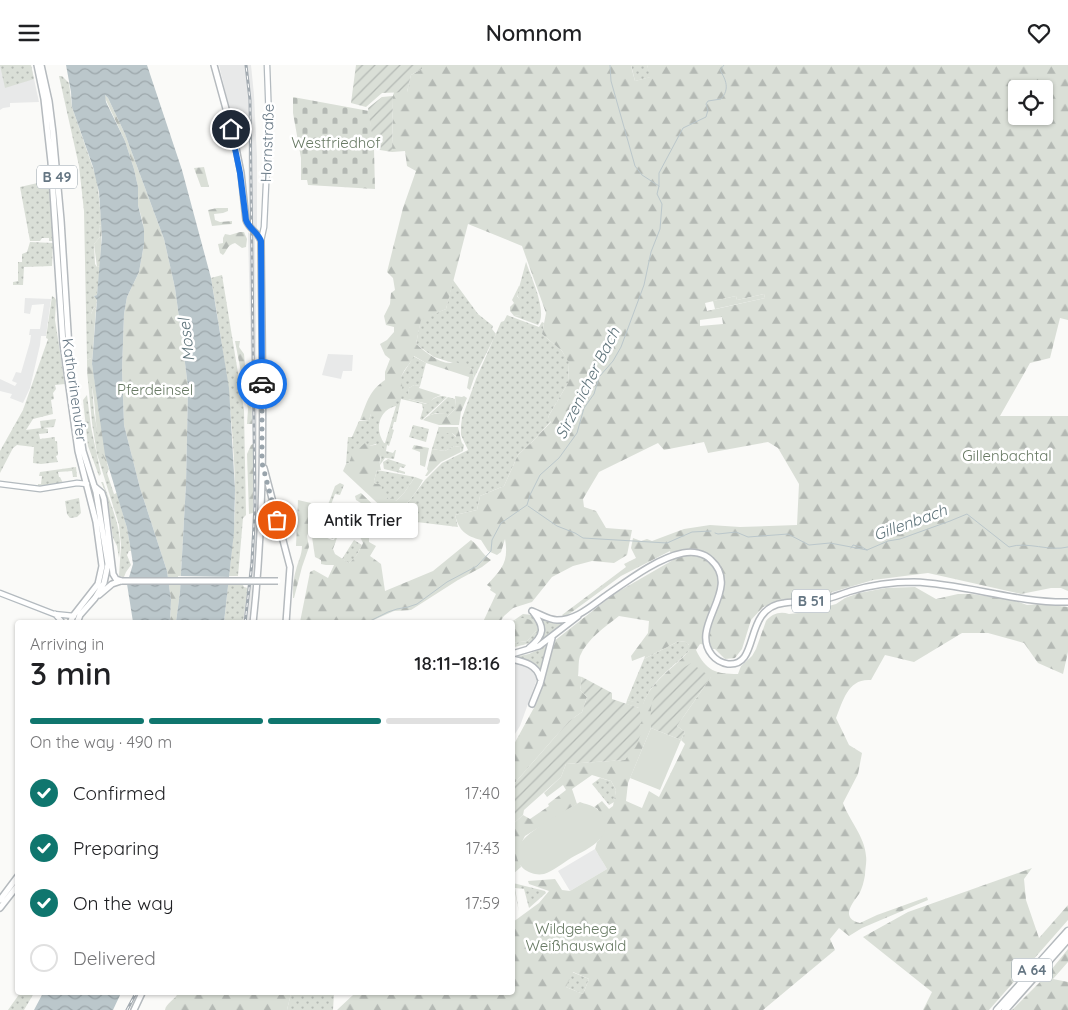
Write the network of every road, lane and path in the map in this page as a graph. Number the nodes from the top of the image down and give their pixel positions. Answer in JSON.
{"nodes":[{"id":1,"x":37,"y":65,"type":"edge"},
{"id":2,"x":42,"y":65,"type":"edge"},
{"id":3,"x":214,"y":65,"type":"edge"},
{"id":4,"x":267,"y":65,"type":"edge"},
{"id":5,"x":259,"y":231,"type":"junction"},
{"id":6,"x":262,"y":463,"type":"junction"},
{"id":7,"x":83,"y":472,"type":"junction"},
{"id":8,"x":77,"y":483,"type":"junction"},
{"id":9,"x":0,"y":484,"type":"edge"},
{"id":10,"x":87,"y":485,"type":"junction"},
{"id":11,"x":95,"y":488,"type":"junction"},
{"id":12,"x":272,"y":501,"type":"junction"},
{"id":13,"x":260,"y":502,"type":"junction"},
{"id":14,"x":261,"y":520,"type":"junction"},
{"id":15,"x":277,"y":520,"type":"junction"},
{"id":16,"x":261,"y":527,"type":"junction"},
{"id":17,"x":102,"y":567,"type":"junction"},
{"id":18,"x":290,"y":573,"type":"junction"},
{"id":19,"x":114,"y":580,"type":"junction"},
{"id":20,"x":278,"y":581,"type":"junction"},
{"id":21,"x":289,"y":589,"type":"junction"},
{"id":22,"x":0,"y":593,"type":"edge"},
{"id":23,"x":95,"y":598,"type":"junction"},
{"id":24,"x":1068,"y":601,"type":"edge"},
{"id":25,"x":584,"y":611,"type":"junction"},
{"id":26,"x":54,"y":614,"type":"junction"},
{"id":27,"x":80,"y":615,"type":"junction"},
{"id":28,"x":73,"y":616,"type":"junction"},
{"id":29,"x":60,"y":620,"type":"edge"},
{"id":30,"x":71,"y":620,"type":"edge"},
{"id":31,"x":78,"y":620,"type":"edge"},
{"id":32,"x":253,"y":620,"type":"edge"},
{"id":33,"x":286,"y":620,"type":"edge"},
{"id":34,"x":552,"y":637,"type":"junction"},
{"id":35,"x":525,"y":651,"type":"junction"},
{"id":36,"x":515,"y":653,"type":"edge"},
{"id":37,"x":515,"y":660,"type":"edge"},
{"id":38,"x":540,"y":684,"type":"junction"},
{"id":39,"x":532,"y":705,"type":"dead end"},
{"id":40,"x":15,"y":880,"type":"edge"},
{"id":41,"x":15,"y":889,"type":"edge"},
{"id":42,"x":0,"y":900,"type":"edge"},
{"id":43,"x":0,"y":908,"type":"edge"},
{"id":44,"x":1068,"y":931,"type":"edge"},
{"id":45,"x":1068,"y":939,"type":"edge"},
{"id":46,"x":141,"y":995,"type":"edge"},
{"id":47,"x":134,"y":1010,"type":"edge"},
{"id":48,"x":997,"y":1010,"type":"edge"},
{"id":49,"x":1005,"y":1010,"type":"edge"}],
"edges":[{"from":1,"to":7,"type":"main road","name":"Katharinenufer","number":"B 49"},
{"from":2,"to":11,"type":"main road","name":"Katharinenufer","number":"B 49"},
{"from":3,"to":5,"type":"main road"},
{"from":4,"to":5,"type":"main road","name":"Hornstraße"},
{"from":5,"to":6,"type":"main road"},
{"from":6,"to":12,"type":"main road"},
{"from":6,"to":13,"type":"main road"},
{"from":7,"to":8,"type":"main road"},
{"from":7,"to":10,"type":"main road","name":"Katharinenufer","number":"B 49"},
{"from":8,"to":9,"type":"main road"},
{"from":8,"to":10,"type":"main road"},
{"from":10,"to":11,"type":"main road"},
{"from":10,"to":17,"type":"main road","number":"B 49"},
{"from":11,"to":19,"type":"main road","number":"B 49"},
{"from":12,"to":13,"type":"main road"},
{"from":12,"to":14,"type":"main road"},
{"from":12,"to":15,"type":"main road"},
{"from":13,"to":14,"type":"main road"},
{"from":14,"to":16,"type":"main road"},
{"from":15,"to":16,"type":"main road"},
{"from":15,"to":18,"type":"main road"},
{"from":16,"to":32,"type":"main road"},
{"from":17,"to":19,"type":"main road"},
{"from":17,"to":28,"type":"main road"},
{"from":18,"to":20,"type":"main road"},
{"from":18,"to":21,"type":"main road"},
{"from":19,"to":20,"type":"main road","bridge":true},
{"from":19,"to":23,"type":"main road"},
{"from":19,"to":23,"type":"main road"},
{"from":20,"to":21,"type":"main road"},
{"from":21,"to":33,"type":"main road"},
{"from":22,"to":26,"type":"main road"},
{"from":23,"to":27,"type":"main road"},
{"from":24,"to":25,"type":"main road","number":"B 51"},
{"from":25,"to":34,"type":"main road","number":"B 51"},
{"from":25,"to":35,"type":"main road"},
{"from":26,"to":28,"type":"main road"},
{"from":26,"to":29,"type":"main road"},
{"from":27,"to":28,"type":"main road"},
{"from":27,"to":31,"type":"main road"},
{"from":28,"to":30,"type":"main road"},
{"from":34,"to":35,"type":"main road","number":"B 51"},
{"from":34,"to":38,"type":"main road"},
{"from":35,"to":36,"type":"main road","number":"B 51"},
{"from":37,"to":38,"type":"main road"},
{"from":38,"to":39,"type":"main road"},
{"from":40,"to":42,"type":"main road"},
{"from":41,"to":43,"type":"main road"},
{"from":44,"to":48,"type":"highway","number":"A 64"},
{"from":45,"to":49,"type":"highway","number":"A 64"},
{"from":46,"to":47,"type":"main road"}]}
